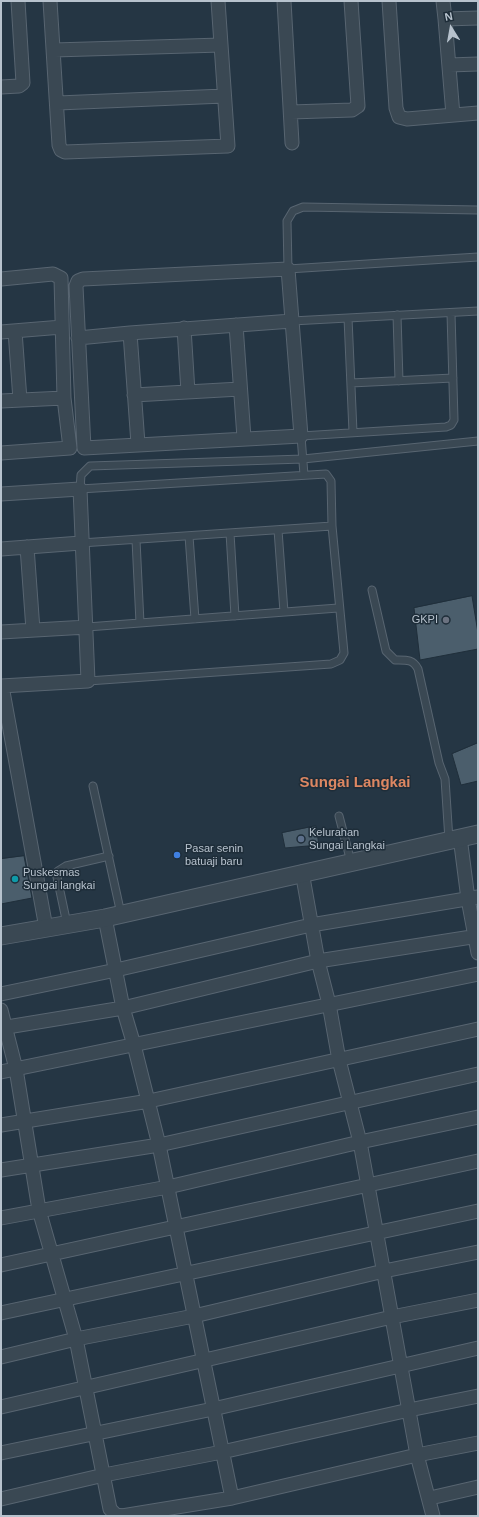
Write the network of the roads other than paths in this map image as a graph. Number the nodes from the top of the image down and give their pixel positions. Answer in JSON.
{"nodes":[{"id":1,"x":18,"y":1,"type":"edge"},
{"id":2,"x":50,"y":1,"type":"edge"},
{"id":3,"x":218,"y":1,"type":"edge"},
{"id":4,"x":284,"y":1,"type":"edge"},
{"id":5,"x":351,"y":1,"type":"edge"},
{"id":6,"x":389,"y":1,"type":"edge"},
{"id":7,"x":443,"y":1,"type":"edge"},
{"id":8,"x":478,"y":18,"type":"edge"},
{"id":9,"x":445,"y":19,"type":"junction"},
{"id":10,"x":221,"y":45,"type":"junction"},
{"id":11,"x":54,"y":50,"type":"junction"},
{"id":12,"x":478,"y":64,"type":"edge"},
{"id":13,"x":449,"y":65,"type":"junction"},
{"id":14,"x":1,"y":87,"type":"edge"},
{"id":15,"x":224,"y":96,"type":"junction"},
{"id":16,"x":58,"y":103,"type":"junction"},
{"id":17,"x":290,"y":112,"type":"junction"},
{"id":18,"x":478,"y":113,"type":"edge"},
{"id":19,"x":453,"y":115,"type":"junction"},
{"id":20,"x":292,"y":143,"type":"dead end"},
{"id":21,"x":478,"y":210,"type":"edge"},
{"id":22,"x":478,"y":257,"type":"edge"},
{"id":23,"x":288,"y":269,"type":"junction"},
{"id":24,"x":1,"y":279,"type":"edge"},
{"id":25,"x":478,"y":311,"type":"edge"},
{"id":26,"x":451,"y":313,"type":"junction"},
{"id":27,"x":397,"y":315,"type":"junction"},
{"id":28,"x":348,"y":318,"type":"junction"},
{"id":29,"x":292,"y":321,"type":"junction"},
{"id":30,"x":236,"y":325,"type":"junction"},
{"id":31,"x":62,"y":327,"type":"junction"},
{"id":32,"x":184,"y":328,"type":"junction"},
{"id":33,"x":15,"y":331,"type":"junction"},
{"id":34,"x":1,"y":332,"type":"edge"},
{"id":35,"x":130,"y":332,"type":"junction"},
{"id":36,"x":78,"y":338,"type":"junction"},
{"id":37,"x":453,"y":378,"type":"junction"},
{"id":38,"x":399,"y":381,"type":"junction"},
{"id":39,"x":351,"y":384,"type":"junction"},
{"id":40,"x":240,"y":389,"type":"junction"},
{"id":41,"x":188,"y":392,"type":"junction"},
{"id":42,"x":134,"y":395,"type":"junction"},
{"id":43,"x":64,"y":398,"type":"junction"},
{"id":44,"x":20,"y":400,"type":"junction"},
{"id":45,"x":1,"y":401,"type":"edge"},
{"id":46,"x":353,"y":432,"type":"junction"},
{"id":47,"x":301,"y":436,"type":"junction"},
{"id":48,"x":244,"y":438,"type":"junction"},
{"id":49,"x":478,"y":441,"type":"edge"},
{"id":50,"x":138,"y":444,"type":"junction"},
{"id":51,"x":1,"y":453,"type":"edge"},
{"id":52,"x":303,"y":459,"type":"junction"},
{"id":53,"x":304,"y":475,"type":"junction"},
{"id":54,"x":80,"y":489,"type":"junction"},
{"id":55,"x":1,"y":494,"type":"edge"},
{"id":56,"x":332,"y":526,"type":"junction"},
{"id":57,"x":278,"y":530,"type":"junction"},
{"id":58,"x":230,"y":533,"type":"junction"},
{"id":59,"x":189,"y":536,"type":"junction"},
{"id":60,"x":136,"y":540,"type":"junction"},
{"id":61,"x":81,"y":544,"type":"junction"},
{"id":62,"x":26,"y":547,"type":"junction"},
{"id":63,"x":1,"y":549,"type":"edge"},
{"id":64,"x":372,"y":590,"type":"dead end"},
{"id":65,"x":338,"y":608,"type":"junction"},
{"id":66,"x":284,"y":612,"type":"junction"},
{"id":67,"x":234,"y":616,"type":"junction"},
{"id":68,"x":195,"y":619,"type":"junction"},
{"id":69,"x":140,"y":623,"type":"junction"},
{"id":70,"x":87,"y":627,"type":"junction"},
{"id":71,"x":33,"y":630,"type":"junction"},
{"id":72,"x":1,"y":632,"type":"edge"},
{"id":73,"x":88,"y":681,"type":"junction"},
{"id":74,"x":2,"y":686,"type":"edge"},
{"id":75,"x":93,"y":786,"type":"dead end"},
{"id":76,"x":339,"y":816,"type":"dead end"},
{"id":77,"x":478,"y":834,"type":"edge"},
{"id":78,"x":454,"y":838,"type":"junction"},
{"id":79,"x":108,"y":856,"type":"junction"},
{"id":80,"x":351,"y":862,"type":"junction"},
{"id":81,"x":302,"y":872,"type":"junction"},
{"id":82,"x":473,"y":898,"type":"edge"},
{"id":83,"x":121,"y":914,"type":"junction"},
{"id":84,"x":105,"y":918,"type":"junction"},
{"id":85,"x":67,"y":925,"type":"junction"},
{"id":86,"x":311,"y":925,"type":"junction"},
{"id":87,"x":46,"y":928,"type":"junction"},
{"id":88,"x":1,"y":936,"type":"edge"},
{"id":89,"x":476,"y":936,"type":"edge"},
{"id":90,"x":478,"y":953,"type":"edge"},
{"id":91,"x":318,"y":961,"type":"junction"},
{"id":92,"x":116,"y":970,"type":"junction"},
{"id":93,"x":478,"y":974,"type":"edge"},
{"id":94,"x":1,"y":994,"type":"edge"},
{"id":95,"x":329,"y":1004,"type":"junction"},
{"id":96,"x":123,"y":1008,"type":"junction"},
{"id":97,"x":1,"y":1010,"type":"edge"},
{"id":98,"x":3,"y":1028,"type":"edge"},
{"id":99,"x":478,"y":1029,"type":"edge"},
{"id":100,"x":134,"y":1045,"type":"junction"},
{"id":101,"x":339,"y":1060,"type":"junction"},
{"id":102,"x":16,"y":1069,"type":"junction"},
{"id":103,"x":1,"y":1072,"type":"edge"},
{"id":104,"x":478,"y":1074,"type":"edge"},
{"id":105,"x":149,"y":1101,"type":"junction"},
{"id":106,"x":349,"y":1103,"type":"junction"},
{"id":107,"x":478,"y":1117,"type":"edge"},
{"id":108,"x":24,"y":1120,"type":"junction"},
{"id":109,"x":1,"y":1125,"type":"edge"},
{"id":110,"x":360,"y":1142,"type":"junction"},
{"id":111,"x":159,"y":1145,"type":"junction"},
{"id":112,"x":478,"y":1161,"type":"edge"},
{"id":113,"x":33,"y":1164,"type":"junction"},
{"id":114,"x":1,"y":1170,"type":"edge"},
{"id":115,"x":368,"y":1185,"type":"junction"},
{"id":116,"x":168,"y":1187,"type":"junction"},
{"id":117,"x":39,"y":1210,"type":"junction"},
{"id":118,"x":478,"y":1211,"type":"edge"},
{"id":119,"x":1,"y":1218,"type":"edge"},
{"id":120,"x":176,"y":1227,"type":"junction"},
{"id":121,"x":377,"y":1233,"type":"junction"},
{"id":122,"x":478,"y":1252,"type":"edge"},
{"id":123,"x":52,"y":1254,"type":"junction"},
{"id":124,"x":1,"y":1265,"type":"edge"},
{"id":125,"x":384,"y":1270,"type":"junction"},
{"id":126,"x":186,"y":1274,"type":"junction"},
{"id":127,"x":65,"y":1300,"type":"junction"},
{"id":128,"x":478,"y":1300,"type":"edge"},
{"id":129,"x":1,"y":1313,"type":"edge"},
{"id":130,"x":194,"y":1316,"type":"junction"},
{"id":131,"x":392,"y":1317,"type":"junction"},
{"id":132,"x":76,"y":1339,"type":"junction"},
{"id":133,"x":478,"y":1348,"type":"edge"},
{"id":134,"x":1,"y":1357,"type":"edge"},
{"id":135,"x":203,"y":1361,"type":"junction"},
{"id":136,"x":401,"y":1365,"type":"junction"},
{"id":137,"x":86,"y":1386,"type":"junction"},
{"id":138,"x":478,"y":1396,"type":"edge"},
{"id":139,"x":1,"y":1406,"type":"edge"},
{"id":140,"x":213,"y":1409,"type":"junction"},
{"id":141,"x":409,"y":1410,"type":"junction"},
{"id":142,"x":95,"y":1433,"type":"junction"},
{"id":143,"x":478,"y":1443,"type":"edge"},
{"id":144,"x":222,"y":1452,"type":"junction"},
{"id":145,"x":1,"y":1453,"type":"edge"},
{"id":146,"x":417,"y":1455,"type":"junction"},
{"id":147,"x":104,"y":1475,"type":"junction"},
{"id":148,"x":478,"y":1487,"type":"edge"},
{"id":149,"x":232,"y":1498,"type":"junction"},
{"id":150,"x":430,"y":1498,"type":"junction"},
{"id":151,"x":1,"y":1499,"type":"edge"},
{"id":152,"x":433,"y":1516,"type":"edge"}],
"edges":[{"from":1,"to":14,"type":"street"},
{"from":2,"to":11,"type":"street"},
{"from":3,"to":10,"type":"street"},
{"from":4,"to":17,"type":"street"},
{"from":5,"to":17,"type":"street"},
{"from":6,"to":19,"type":"street"},
{"from":7,"to":9,"type":"street"},
{"from":8,"to":9,"type":"street"},
{"from":9,"to":13,"type":"street"},
{"from":10,"to":11,"type":"street"},
{"from":10,"to":15,"type":"street"},
{"from":11,"to":16,"type":"street"},
{"from":12,"to":13,"type":"street"},
{"from":13,"to":19,"type":"street"},
{"from":15,"to":16,"type":"street"},
{"from":15,"to":16,"type":"street"},
{"from":17,"to":20,"type":"street"},
{"from":18,"to":19,"type":"street"},
{"from":21,"to":23,"type":"lane"},
{"from":22,"to":23,"type":"lane"},
{"from":23,"to":29,"type":"street"},
{"from":23,"to":36,"type":"street"},
{"from":24,"to":31,"type":"street"},
{"from":25,"to":26,"type":"lane"},
{"from":26,"to":27,"type":"lane"},
{"from":26,"to":37,"type":"lane"},
{"from":27,"to":28,"type":"lane"},
{"from":27,"to":38,"type":"lane"},
{"from":28,"to":29,"type":"lane"},
{"from":28,"to":39,"type":"lane"},
{"from":29,"to":30,"type":"street"},
{"from":29,"to":47,"type":"street"},
{"from":30,"to":32,"type":"street"},
{"from":30,"to":40,"type":"street"},
{"from":31,"to":33,"type":"street"},
{"from":31,"to":43,"type":"street"},
{"from":32,"to":35,"type":"street"},
{"from":32,"to":41,"type":"street"},
{"from":33,"to":34,"type":"street"},
{"from":33,"to":44,"type":"street"},
{"from":35,"to":36,"type":"street"},
{"from":35,"to":42,"type":"street"},
{"from":36,"to":50,"type":"street"},
{"from":37,"to":38,"type":"lane"},
{"from":37,"to":46,"type":"lane"},
{"from":38,"to":39,"type":"lane"},
{"from":39,"to":46,"type":"lane"},
{"from":40,"to":41,"type":"street"},
{"from":40,"to":48,"type":"street"},
{"from":41,"to":42,"type":"street"},
{"from":42,"to":50,"type":"street"},
{"from":43,"to":44,"type":"street"},
{"from":43,"to":51,"type":"street"},
{"from":44,"to":45,"type":"street"},
{"from":46,"to":47,"type":"lane"},
{"from":47,"to":48,"type":"street"},
{"from":47,"to":52,"type":"lane"},
{"from":48,"to":50,"type":"street"},
{"from":49,"to":52,"type":"lane"},
{"from":52,"to":53,"type":"lane"},
{"from":52,"to":54,"type":"lane"},
{"from":53,"to":54,"type":"lane"},
{"from":53,"to":56,"type":"lane"},
{"from":54,"to":55,"type":"street"},
{"from":54,"to":61,"type":"street"},
{"from":56,"to":57,"type":"lane"},
{"from":56,"to":65,"type":"lane"},
{"from":57,"to":58,"type":"lane"},
{"from":57,"to":66,"type":"lane"},
{"from":58,"to":59,"type":"lane"},
{"from":58,"to":67,"type":"lane"},
{"from":59,"to":60,"type":"lane"},
{"from":59,"to":68,"type":"lane"},
{"from":60,"to":61,"type":"lane"},
{"from":60,"to":69,"type":"lane"},
{"from":61,"to":62,"type":"street"},
{"from":61,"to":70,"type":"street"},
{"from":62,"to":63,"type":"street"},
{"from":62,"to":71,"type":"street"},
{"from":64,"to":78,"type":"lane"},
{"from":65,"to":66,"type":"lane"},
{"from":65,"to":73,"type":"lane"},
{"from":66,"to":67,"type":"lane"},
{"from":67,"to":68,"type":"lane"},
{"from":68,"to":69,"type":"lane"},
{"from":69,"to":70,"type":"lane"},
{"from":70,"to":71,"type":"street"},
{"from":70,"to":73,"type":"street"},
{"from":71,"to":72,"type":"street"},
{"from":73,"to":74,"type":"street"},
{"from":74,"to":87,"type":"street"},
{"from":75,"to":79,"type":"lane"},
{"from":76,"to":80,"type":"lane"},
{"from":77,"to":78,"type":"street"},
{"from":78,"to":80,"type":"street"},
{"from":78,"to":82,"type":"street"},
{"from":79,"to":83,"type":"lane"},
{"from":79,"to":85,"type":"lane"},
{"from":80,"to":81,"type":"street"},
{"from":81,"to":83,"type":"street"},
{"from":81,"to":86,"type":"street"},
{"from":82,"to":86,"type":"street"},
{"from":82,"to":89,"type":"street"},
{"from":83,"to":84,"type":"street"},
{"from":84,"to":85,"type":"street"},
{"from":84,"to":92,"type":"street"},
{"from":85,"to":87,"type":"street"},
{"from":86,"to":91,"type":"street"},
{"from":86,"to":92,"type":"street"},
{"from":87,"to":88,"type":"street"},
{"from":89,"to":90,"type":"street"},
{"from":89,"to":91,"type":"street"},
{"from":91,"to":95,"type":"street"},
{"from":91,"to":96,"type":"street"},
{"from":92,"to":94,"type":"street"},
{"from":92,"to":96,"type":"street"},
{"from":93,"to":95,"type":"street"},
{"from":95,"to":100,"type":"street"},
{"from":95,"to":101,"type":"street"},
{"from":96,"to":98,"type":"street"},
{"from":96,"to":100,"type":"street"},
{"from":97,"to":98,"type":"street"},
{"from":98,"to":102,"type":"street"},
{"from":99,"to":101,"type":"street"},
{"from":100,"to":102,"type":"street"},
{"from":100,"to":105,"type":"street"},
{"from":101,"to":105,"type":"street"},
{"from":101,"to":106,"type":"street"},
{"from":102,"to":103,"type":"street"},
{"from":102,"to":108,"type":"street"},
{"from":104,"to":106,"type":"street"},
{"from":105,"to":108,"type":"street"},
{"from":105,"to":111,"type":"street"},
{"from":106,"to":110,"type":"street"},
{"from":106,"to":111,"type":"street"},
{"from":107,"to":110,"type":"street"},
{"from":108,"to":109,"type":"street"},
{"from":108,"to":113,"type":"street"},
{"from":110,"to":115,"type":"street"},
{"from":110,"to":116,"type":"street"},
{"from":111,"to":113,"type":"street"},
{"from":111,"to":116,"type":"street"},
{"from":112,"to":115,"type":"street"},
{"from":113,"to":114,"type":"street"},
{"from":113,"to":117,"type":"street"},
{"from":115,"to":120,"type":"street"},
{"from":115,"to":121,"type":"street"},
{"from":116,"to":117,"type":"street"},
{"from":116,"to":120,"type":"street"},
{"from":117,"to":119,"type":"street"},
{"from":117,"to":123,"type":"street"},
{"from":118,"to":121,"type":"street"},
{"from":120,"to":123,"type":"street"},
{"from":120,"to":126,"type":"street"},
{"from":121,"to":125,"type":"street"},
{"from":121,"to":126,"type":"street"},
{"from":122,"to":125,"type":"street"},
{"from":123,"to":124,"type":"street"},
{"from":123,"to":127,"type":"street"},
{"from":125,"to":130,"type":"street"},
{"from":125,"to":131,"type":"street"},
{"from":126,"to":127,"type":"street"},
{"from":126,"to":130,"type":"street"},
{"from":127,"to":129,"type":"street"},
{"from":127,"to":132,"type":"street"},
{"from":128,"to":131,"type":"street"},
{"from":130,"to":132,"type":"street"},
{"from":130,"to":135,"type":"street"},
{"from":131,"to":135,"type":"street"},
{"from":131,"to":136,"type":"street"},
{"from":132,"to":134,"type":"street"},
{"from":132,"to":137,"type":"street"},
{"from":133,"to":136,"type":"street"},
{"from":135,"to":137,"type":"street"},
{"from":135,"to":140,"type":"street"},
{"from":136,"to":140,"type":"street"},
{"from":136,"to":141,"type":"street"},
{"from":137,"to":139,"type":"street"},
{"from":137,"to":142,"type":"street"},
{"from":138,"to":141,"type":"street"},
{"from":140,"to":142,"type":"street"},
{"from":140,"to":144,"type":"street"},
{"from":141,"to":144,"type":"street"},
{"from":141,"to":146,"type":"street"},
{"from":142,"to":145,"type":"street"},
{"from":142,"to":147,"type":"street"},
{"from":143,"to":146,"type":"street"},
{"from":144,"to":147,"type":"street"},
{"from":144,"to":149,"type":"street"},
{"from":146,"to":149,"type":"street"},
{"from":146,"to":150,"type":"street"},
{"from":147,"to":149,"type":"street"},
{"from":147,"to":151,"type":"street"},
{"from":148,"to":150,"type":"street"},
{"from":150,"to":152,"type":"street"}]}
